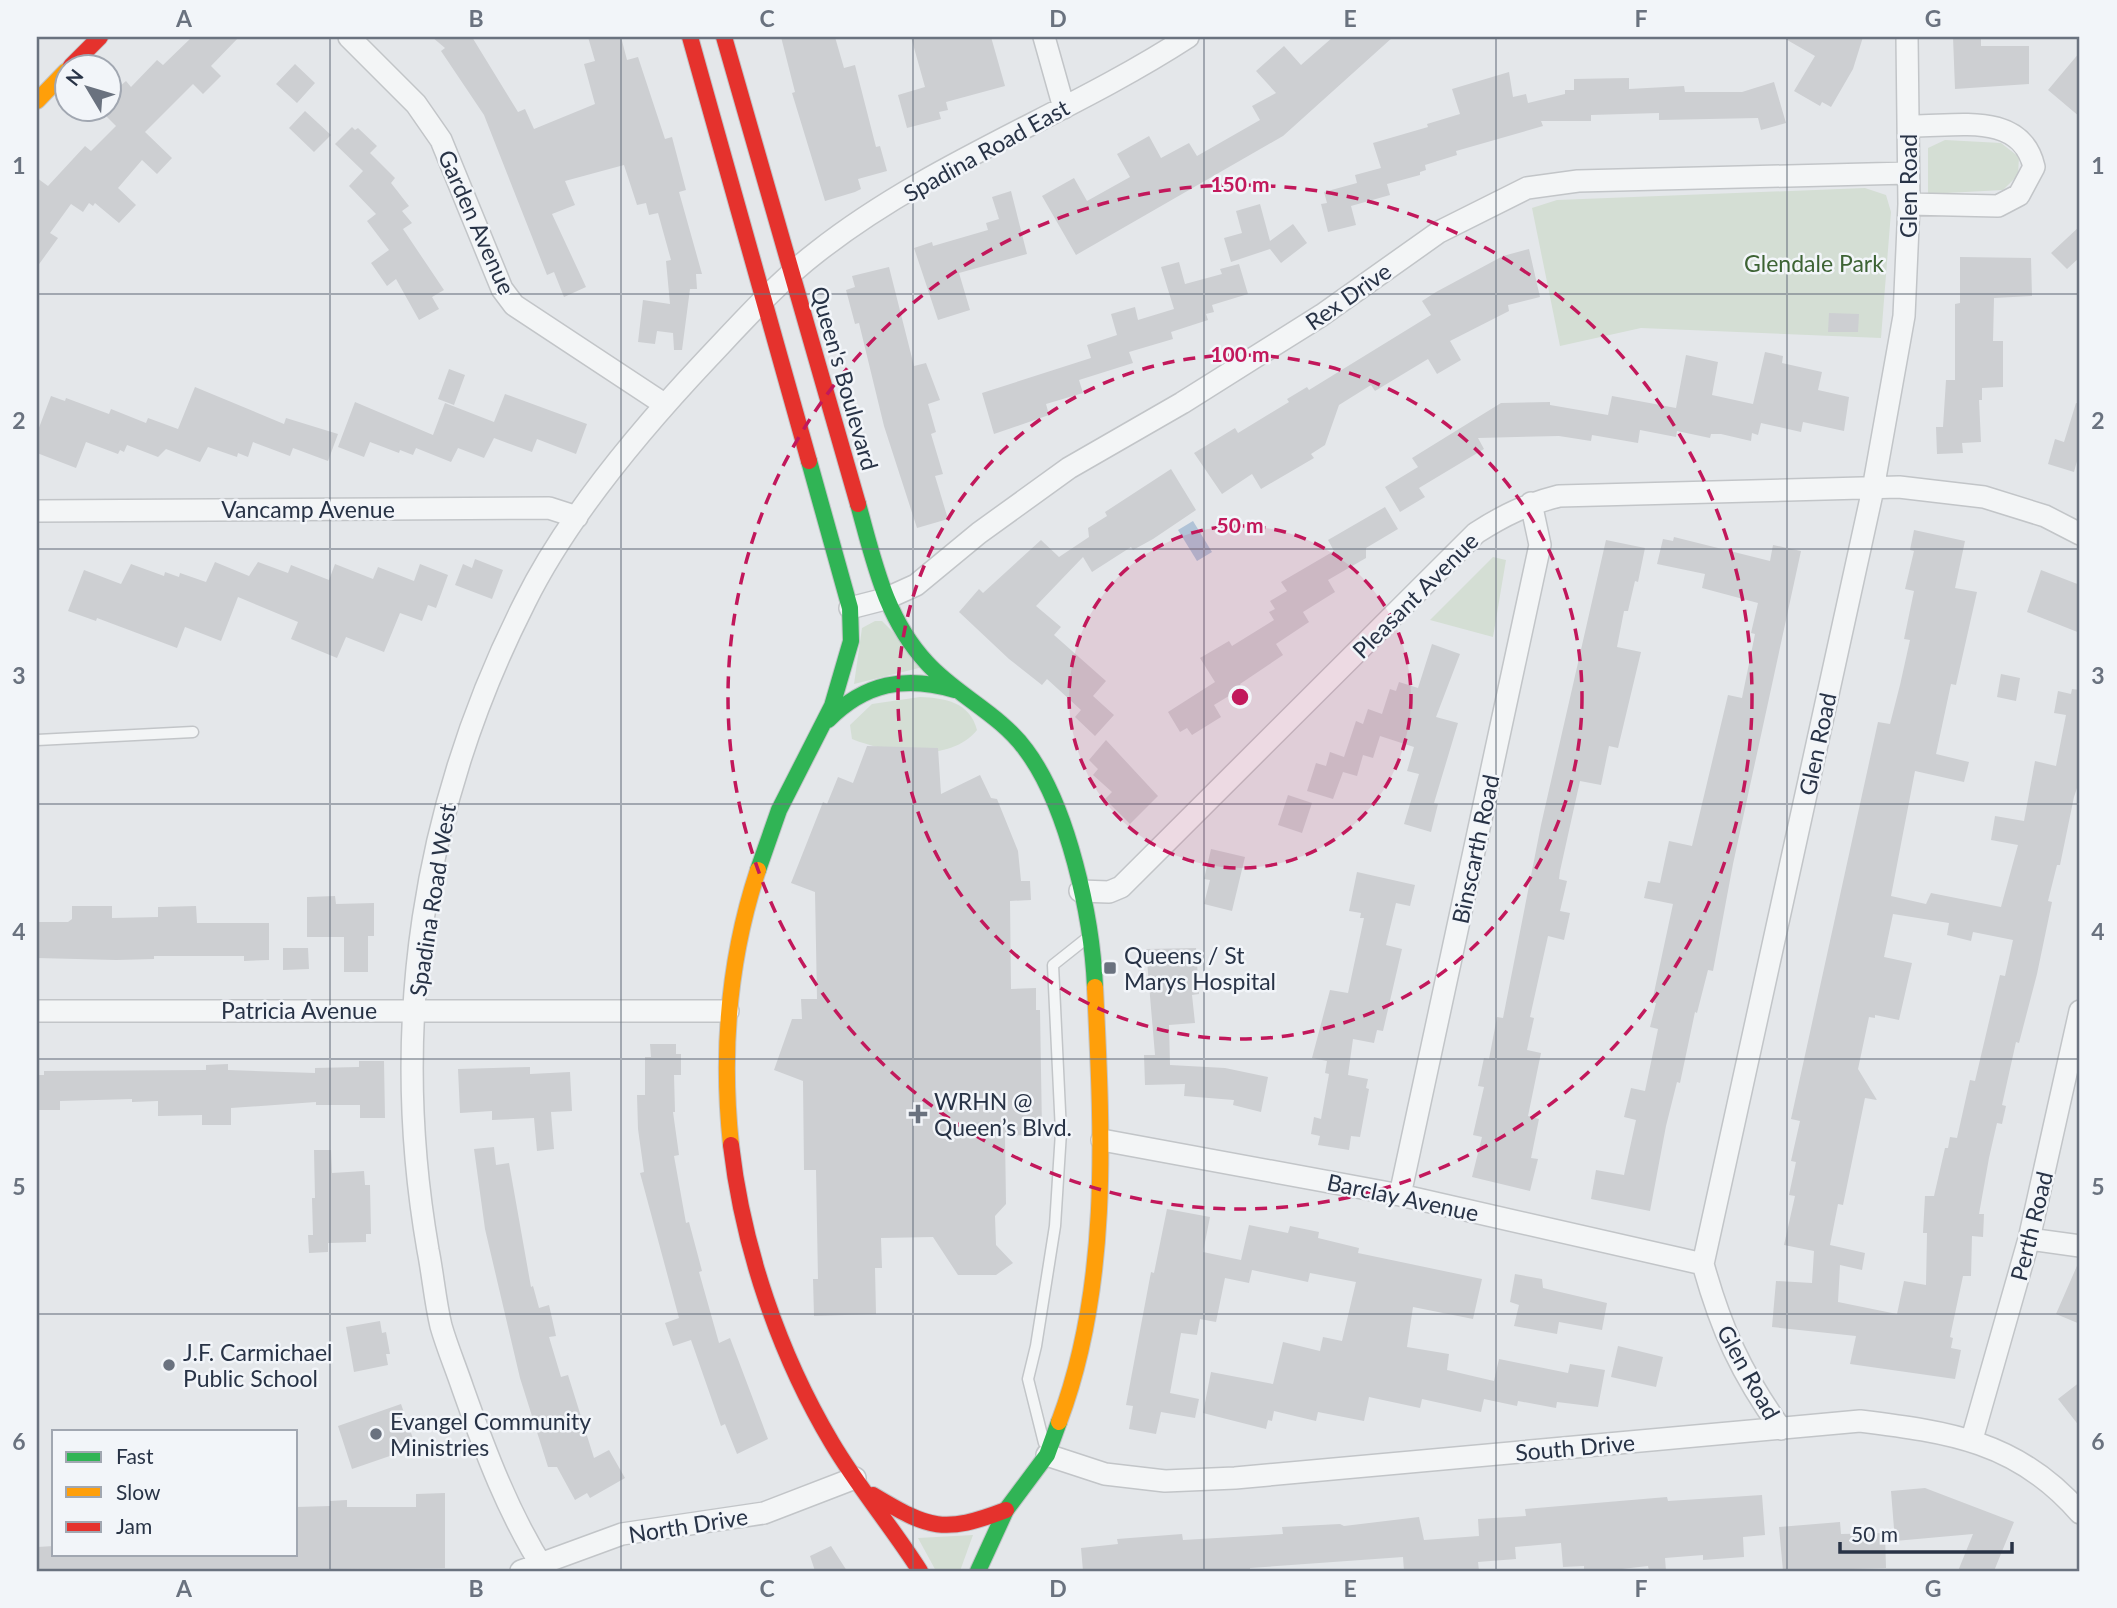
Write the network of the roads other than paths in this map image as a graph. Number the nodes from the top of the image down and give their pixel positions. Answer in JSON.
{"nodes":[{"id":1,"x":100,"y":37,"type":"edge"},
{"id":2,"x":349,"y":37,"type":"edge"},
{"id":3,"x":690,"y":37,"type":"edge"},
{"id":4,"x":724,"y":37,"type":"edge"},
{"id":5,"x":1044,"y":37,"type":"edge"},
{"id":6,"x":1188,"y":37,"type":"edge"},
{"id":7,"x":1906,"y":37,"type":"edge"},
{"id":8,"x":85,"y":52,"type":"edge"},
{"id":9,"x":52,"y":85,"type":"edge"},
{"id":10,"x":37,"y":101,"type":"edge"},
{"id":11,"x":1064,"y":108,"type":"junction"},
{"id":12,"x":1909,"y":127,"type":"junction"},
{"id":13,"x":1908,"y":173,"type":"junction"},
{"id":14,"x":1909,"y":204,"type":"junction"},
{"id":15,"x":792,"y":275,"type":"junction"},
{"id":16,"x":765,"y":301,"type":"junction"},
{"id":17,"x":664,"y":404,"type":"junction"},
{"id":18,"x":1873,"y":489,"type":"junction"},
{"id":19,"x":1531,"y":503,"type":"junction"},
{"id":20,"x":37,"y":511,"type":"edge"},
{"id":21,"x":577,"y":517,"type":"junction"},
{"id":22,"x":2080,"y":534,"type":"edge"},
{"id":23,"x":885,"y":599,"type":"junction"},
{"id":24,"x":850,"y":608,"type":"junction"},
{"id":25,"x":976,"y":701,"type":"junction"},
{"id":26,"x":826,"y":722,"type":"junction"},
{"id":27,"x":193,"y":732,"type":"dead end"},
{"id":28,"x":37,"y":740,"type":"edge"},
{"id":29,"x":1080,"y":891,"type":"junction"},
{"id":30,"x":1089,"y":937,"type":"junction"},
{"id":31,"x":414,"y":1010,"type":"junction"},
{"id":32,"x":37,"y":1011,"type":"edge"},
{"id":33,"x":728,"y":1011,"type":"junction"},
{"id":34,"x":2080,"y":1011,"type":"edge"},
{"id":35,"x":1102,"y":1140,"type":"junction"},
{"id":36,"x":1400,"y":1195,"type":"junction"},
{"id":37,"x":2029,"y":1239,"type":"junction"},
{"id":38,"x":2080,"y":1246,"type":"edge"},
{"id":39,"x":1703,"y":1264,"type":"junction"},
{"id":40,"x":1781,"y":1429,"type":"junction"},
{"id":41,"x":1972,"y":1439,"type":"junction"},
{"id":42,"x":1047,"y":1455,"type":"junction"},
{"id":43,"x":861,"y":1485,"type":"junction"},
{"id":44,"x":1006,"y":1510,"type":"junction"},
{"id":45,"x":2080,"y":1513,"type":"edge"},
{"id":46,"x":535,"y":1568,"type":"edge"},
{"id":47,"x":920,"y":1571,"type":"edge"},
{"id":48,"x":978,"y":1571,"type":"edge"}],
"edges":[{"from":1,"to":8,"type":"street"},
{"from":2,"to":17,"type":"street","name":"Garden Avenue"},
{"from":3,"to":16,"type":"street","name":"Queen's Boulevard"},
{"from":4,"to":15,"type":"street","name":"Queen's Boulevard"},
{"from":5,"to":11,"type":"street"},
{"from":6,"to":11,"type":"street","name":"Spadina Road East"},
{"from":7,"to":12,"type":"street","name":"Glen Road"},
{"from":9,"to":10,"type":"street"},
{"from":11,"to":15,"type":"street","name":"Spadina Road East"},
{"from":12,"to":13,"type":"street","name":"Glen Road"},
{"from":12,"to":14,"type":"street"},
{"from":13,"to":14,"type":"street","name":"Glen Road"},
{"from":13,"to":23,"type":"street","name":"Rex Drive"},
{"from":14,"to":18,"type":"street","name":"Glen Road"},
{"from":15,"to":16,"type":"street","name":"Spadina Road West"},
{"from":15,"to":23,"type":"street","name":"Queen's Boulevard"},
{"from":16,"to":17,"type":"street","name":"Spadina Road West"},
{"from":16,"to":24,"type":"street","name":"Queen's Boulevard"},
{"from":17,"to":21,"type":"street","name":"Spadina Road West"},
{"from":18,"to":19,"type":"street","name":"Pleasant Avenue"},
{"from":18,"to":22,"type":"street","name":"Pleasant Avenue"},
{"from":18,"to":39,"type":"street","name":"Glen Road"},
{"from":19,"to":29,"type":"street","name":"Pleasant Avenue"},
{"from":19,"to":36,"type":"street","name":"Binscarth Road"},
{"from":20,"to":21,"type":"street","name":"Vancamp Avenue"},
{"from":21,"to":31,"type":"street","name":"Spadina Road West"},
{"from":23,"to":24,"type":"street","name":"Rex Drive"},
{"from":23,"to":25,"type":"street","name":"Queen's Boulevard"},
{"from":24,"to":26,"type":"street","name":"Queen's Boulevard"},
{"from":25,"to":26,"type":"street","name":"Queen's Boulevard"},
{"from":25,"to":29,"type":"street","name":"Queen's Boulevard"},
{"from":26,"to":33,"type":"street","name":"Queen's Boulevard"},
{"from":27,"to":28,"type":"lane"},
{"from":29,"to":30,"type":"street","name":"Queen's Boulevard"},
{"from":30,"to":35,"type":"street","name":"Queen's Boulevard"},
{"from":30,"to":42,"type":"lane"},
{"from":31,"to":32,"type":"street","name":"Patricia Avenue"},
{"from":31,"to":33,"type":"street","name":"Patricia Avenue"},
{"from":31,"to":46,"type":"street","name":"Spadina Road West"},
{"from":33,"to":43,"type":"street","name":"Queen's Boulevard"},
{"from":34,"to":37,"type":"street","name":"Perth Road"},
{"from":35,"to":36,"type":"street","name":"Barclay Avenue"},
{"from":35,"to":42,"type":"street","name":"Queen's Boulevard"},
{"from":36,"to":39,"type":"street","name":"Barclay Avenue"},
{"from":37,"to":38,"type":"street"},
{"from":37,"to":41,"type":"street","name":"Perth Road"},
{"from":39,"to":40,"type":"street","name":"Glen Road"},
{"from":40,"to":41,"type":"street","name":"South Drive"},
{"from":40,"to":42,"type":"street","name":"South Drive"},
{"from":41,"to":45,"type":"street","name":"South Drive"},
{"from":42,"to":44,"type":"street","name":"Queen's Boulevard"},
{"from":43,"to":44,"type":"street","name":"Queen's Boulevard"},
{"from":43,"to":46,"type":"street","name":"North Drive"},
{"from":43,"to":47,"type":"street","name":"Queen's Boulevard"},
{"from":44,"to":48,"type":"street","name":"Queen's Boulevard"}]}
